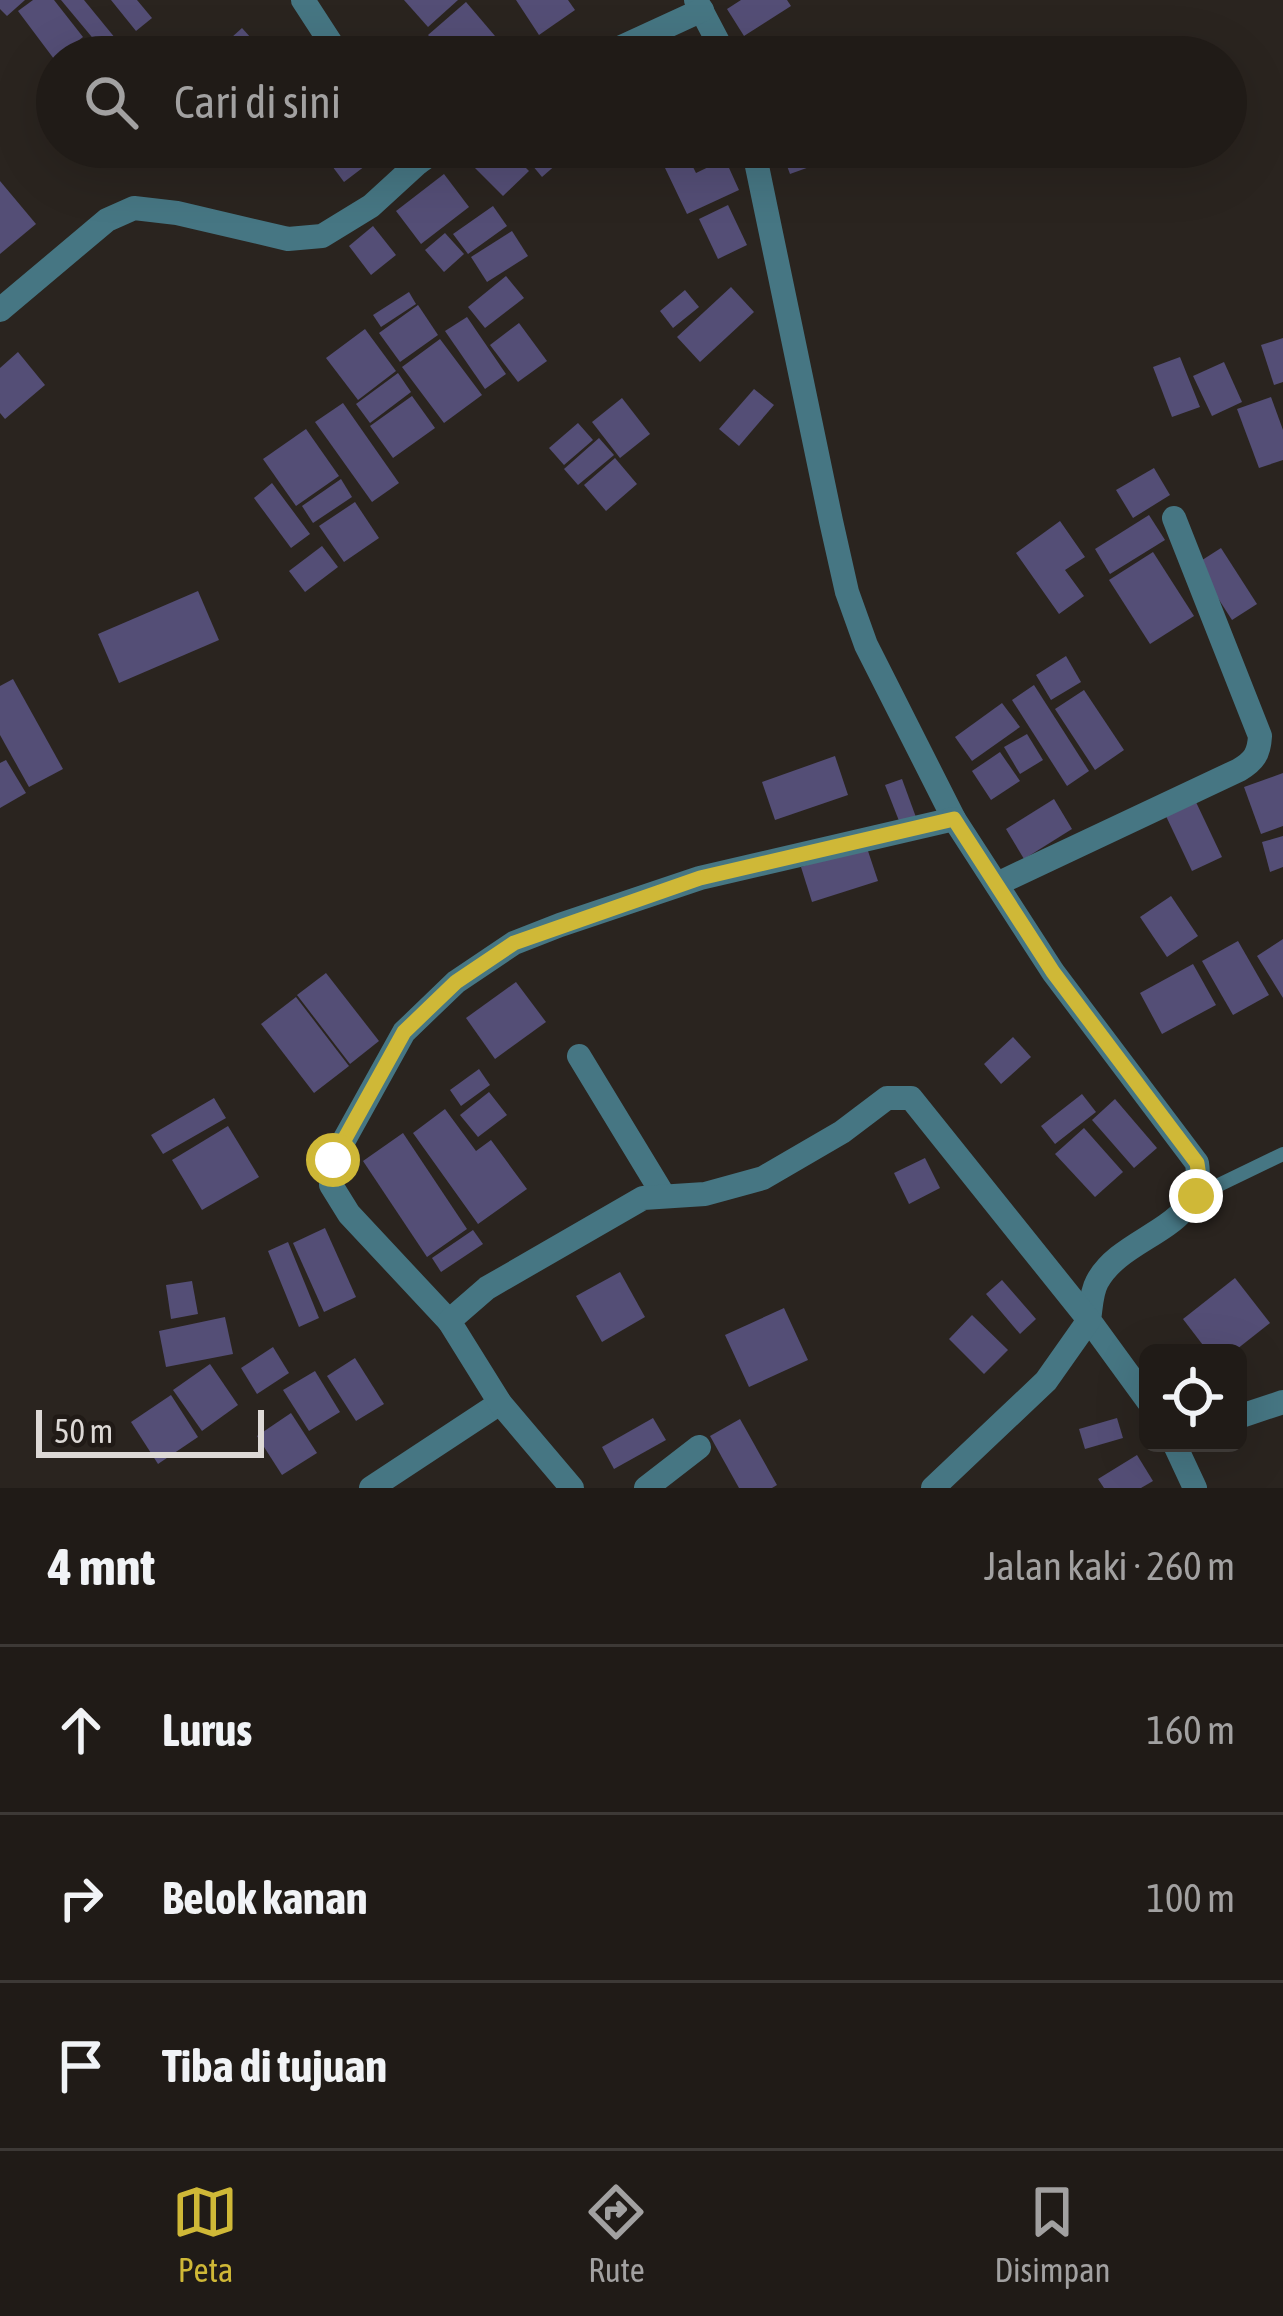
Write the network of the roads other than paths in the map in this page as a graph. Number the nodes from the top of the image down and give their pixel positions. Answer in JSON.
{"nodes":[{"id":1,"x":303,"y":0,"type":"edge"},
{"id":2,"x":699,"y":5,"type":"edge"},
{"id":3,"x":326,"y":36,"type":"edge"},
{"id":4,"x":640,"y":36,"type":"edge"},
{"id":5,"x":715,"y":36,"type":"edge"},
{"id":6,"x":402,"y":168,"type":"edge"},
{"id":7,"x":757,"y":168,"type":"edge"},
{"id":8,"x":0,"y":310,"type":"edge"},
{"id":9,"x":1174,"y":518,"type":"dead end"},
{"id":10,"x":954,"y":819,"type":"junction"},
{"id":11,"x":997,"y":884,"type":"junction"},
{"id":12,"x":579,"y":1056,"type":"dead end"},
{"id":13,"x":1283,"y":1154,"type":"edge"},
{"id":14,"x":664,"y":1196,"type":"junction"},
{"id":15,"x":1196,"y":1196,"type":"junction"},
{"id":16,"x":1089,"y":1320,"type":"junction"},
{"id":17,"x":449,"y":1321,"type":"junction"},
{"id":18,"x":1139,"y":1389,"type":"edge"},
{"id":19,"x":1283,"y":1402,"type":"edge"},
{"id":20,"x":500,"y":1403,"type":"junction"},
{"id":21,"x":1247,"y":1415,"type":"edge"},
{"id":22,"x":698,"y":1447,"type":"dead end"},
{"id":23,"x":1178,"y":1452,"type":"edge"},
{"id":24,"x":371,"y":1488,"type":"edge"},
{"id":25,"x":572,"y":1488,"type":"edge"},
{"id":26,"x":646,"y":1488,"type":"edge"},
{"id":27,"x":933,"y":1488,"type":"edge"},
{"id":28,"x":1195,"y":1488,"type":"edge"}],
"edges":[{"from":1,"to":3,"type":"street"},
{"from":2,"to":4,"type":"street"},
{"from":2,"to":5,"type":"street"},
{"from":6,"to":8,"type":"street"},
{"from":7,"to":10,"type":"street"},
{"from":9,"to":11,"type":"street"},
{"from":10,"to":11,"type":"street"},
{"from":10,"to":17,"type":"street"},
{"from":11,"to":15,"type":"street"},
{"from":12,"to":14,"type":"street"},
{"from":13,"to":15,"type":"lane"},
{"from":14,"to":16,"type":"street"},
{"from":14,"to":17,"type":"street"},
{"from":15,"to":16,"type":"street"},
{"from":16,"to":18,"type":"street"},
{"from":16,"to":27,"type":"street"},
{"from":17,"to":20,"type":"street"},
{"from":19,"to":21,"type":"street"},
{"from":20,"to":24,"type":"street"},
{"from":20,"to":25,"type":"street"},
{"from":22,"to":26,"type":"street"},
{"from":23,"to":28,"type":"street"}]}
